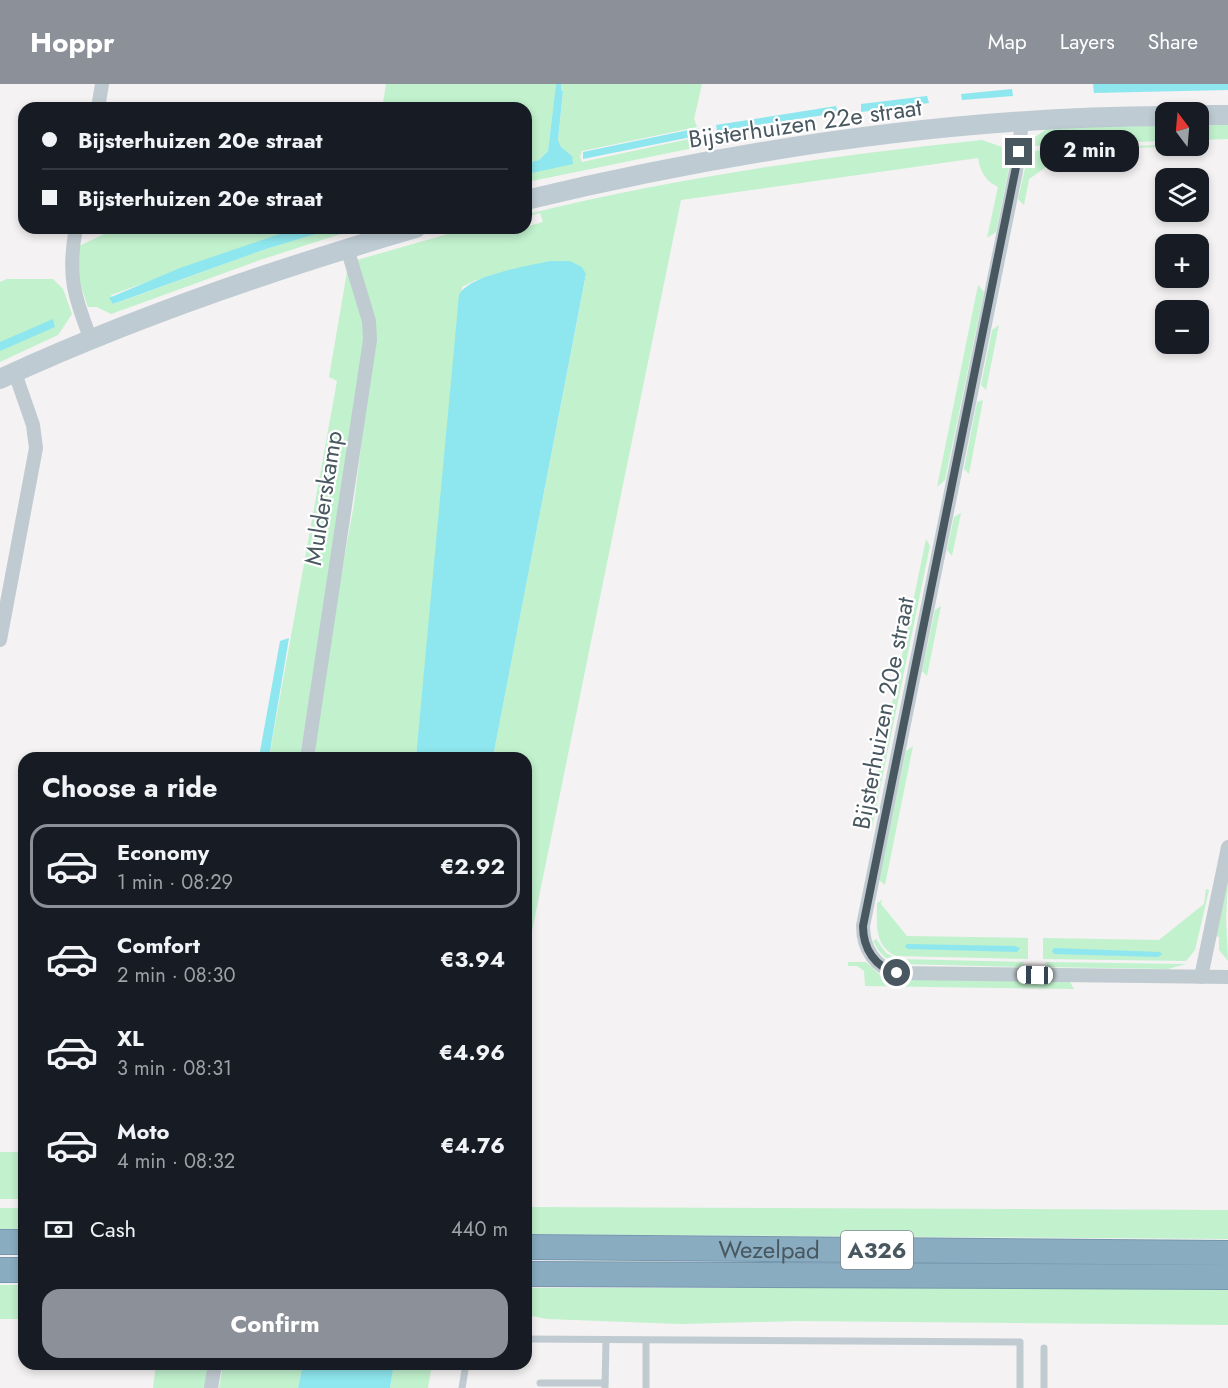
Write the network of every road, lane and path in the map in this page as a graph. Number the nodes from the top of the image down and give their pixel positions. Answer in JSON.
{"nodes":[{"id":1,"x":102,"y":84,"type":"edge"},
{"id":2,"x":99,"y":102,"type":"edge"},
{"id":3,"x":1209,"y":115,"type":"edge"},
{"id":4,"x":1228,"y":115,"type":"edge"},
{"id":5,"x":1155,"y":116,"type":"edge"},
{"id":6,"x":1022,"y":122,"type":"junction"},
{"id":7,"x":532,"y":199,"type":"edge"},
{"id":8,"x":75,"y":234,"type":"edge"},
{"id":9,"x":395,"y":234,"type":"edge"},
{"id":10,"x":347,"y":248,"type":"junction"},
{"id":11,"x":91,"y":340,"type":"junction"},
{"id":12,"x":7,"y":376,"type":"edge"},
{"id":13,"x":0,"y":640,"type":"edge"},
{"id":14,"x":308,"y":752,"type":"edge"},
{"id":15,"x":1228,"y":847,"type":"edge"},
{"id":16,"x":1201,"y":976,"type":"junction"},
{"id":17,"x":1228,"y":977,"type":"edge"},
{"id":18,"x":0,"y":1242,"type":"edge"},
{"id":19,"x":18,"y":1242,"type":"edge"},
{"id":20,"x":532,"y":1247,"type":"edge"},
{"id":21,"x":1228,"y":1253,"type":"edge"},
{"id":22,"x":0,"y":1270,"type":"edge"},
{"id":23,"x":18,"y":1270,"type":"edge"},
{"id":24,"x":532,"y":1274,"type":"edge"},
{"id":25,"x":1228,"y":1276,"type":"edge"},
{"id":26,"x":532,"y":1339,"type":"edge"},
{"id":27,"x":606,"y":1340,"type":"junction"},
{"id":28,"x":646,"y":1341,"type":"junction"},
{"id":29,"x":1044,"y":1348,"type":"dead end"},
{"id":30,"x":214,"y":1370,"type":"edge"},
{"id":31,"x":465,"y":1370,"type":"edge"},
{"id":32,"x":540,"y":1383,"type":"dead end"},
{"id":33,"x":605,"y":1385,"type":"edge"},
{"id":34,"x":211,"y":1388,"type":"edge"},
{"id":35,"x":462,"y":1388,"type":"edge"},
{"id":36,"x":646,"y":1388,"type":"edge"},
{"id":37,"x":1020,"y":1388,"type":"edge"},
{"id":38,"x":1044,"y":1388,"type":"edge"}],
"edges":[{"from":1,"to":2,"type":"street"},
{"from":3,"to":4,"type":"main road"},
{"from":5,"to":6,"type":"main road","name":"Bijsterhuizen 22e straat"},
{"from":6,"to":7,"type":"main road","name":"Bijsterhuizen 22e straat"},
{"from":6,"to":16,"type":"street","name":"Bijsterhuizen 20e straat"},
{"from":8,"to":11,"type":"street"},
{"from":9,"to":10,"type":"main road"},
{"from":10,"to":11,"type":"main road"},
{"from":10,"to":14,"type":"street","name":"Mulderskamp"},
{"from":11,"to":12,"type":"main road"},
{"from":12,"to":13,"type":"street"},
{"from":15,"to":16,"type":"street"},
{"from":16,"to":17,"type":"street","name":"Bijsterhuizen 20e straat"},
{"from":18,"to":19,"type":"highway"},
{"from":20,"to":21,"type":"highway","name":"Wezelpad","number":"A326"},
{"from":22,"to":23,"type":"highway"},
{"from":24,"to":25,"type":"highway","name":"Wezelpad","number":"A326"},
{"from":26,"to":27,"type":"lane"},
{"from":27,"to":28,"type":"lane"},
{"from":27,"to":33,"type":"lane"},
{"from":28,"to":36,"type":"lane"},
{"from":28,"to":37,"type":"lane"},
{"from":29,"to":38,"type":"lane"},
{"from":30,"to":34,"type":"street"},
{"from":31,"to":35,"type":"lane"},
{"from":32,"to":33,"type":"lane"}]}
